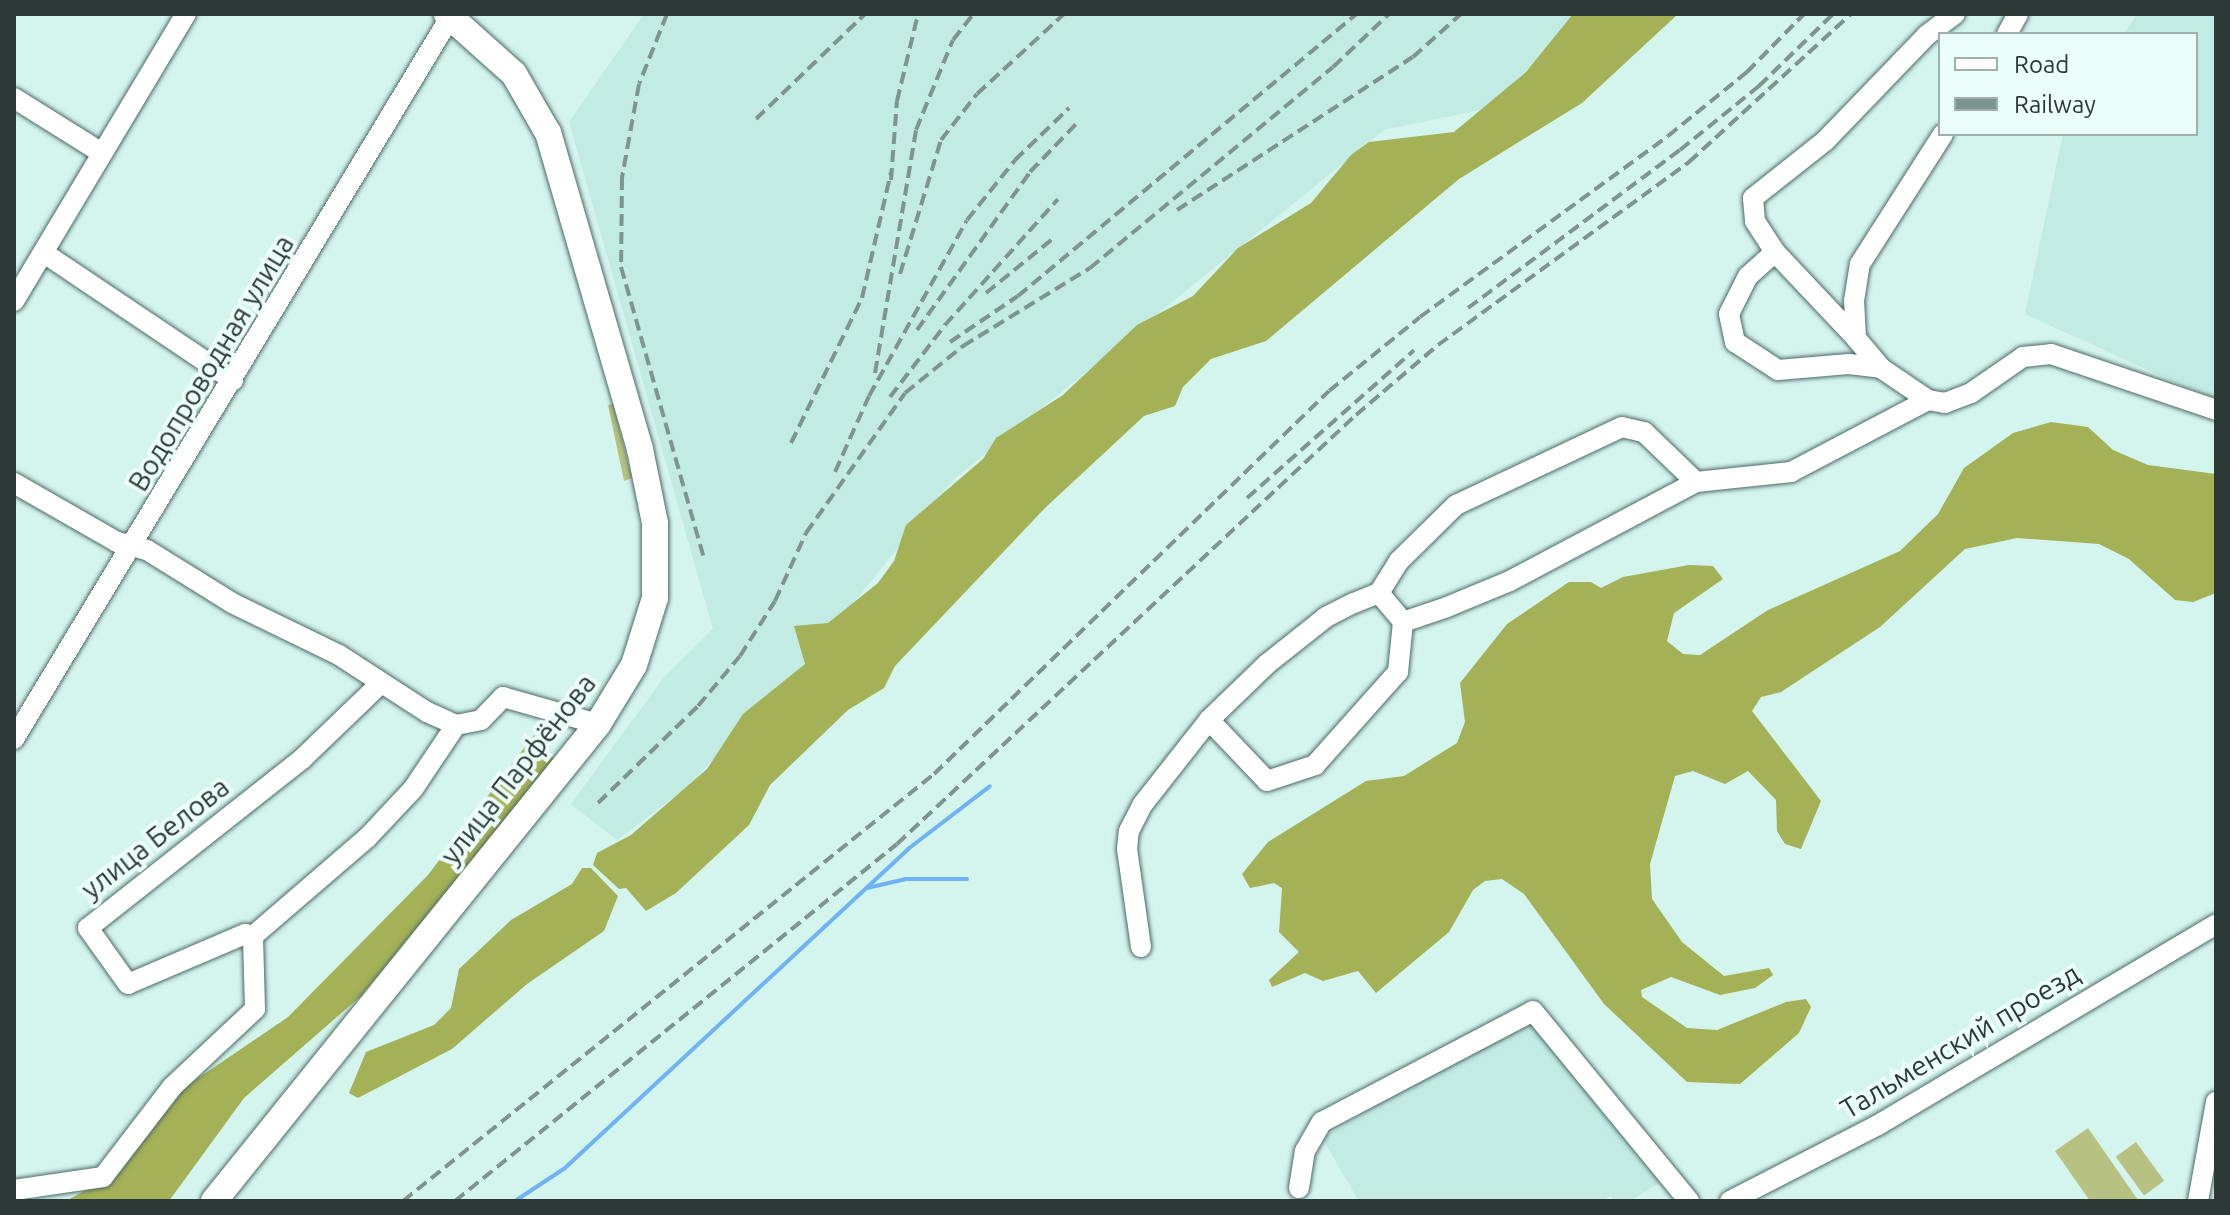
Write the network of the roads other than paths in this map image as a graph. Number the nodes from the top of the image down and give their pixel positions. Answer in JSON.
{"nodes":[{"id":1,"x":186,"y":14,"type":"edge"},
{"id":2,"x":1955,"y":14,"type":"edge"},
{"id":3,"x":2018,"y":14,"type":"edge"},
{"id":4,"x":450,"y":15,"type":"edge"},
{"id":5,"x":2008,"y":32,"type":"edge"},
{"id":6,"x":14,"y":98,"type":"edge"},
{"id":7,"x":1942,"y":136,"type":"edge"},
{"id":8,"x":102,"y":153,"type":"junction"},
{"id":9,"x":1775,"y":252,"type":"junction"},
{"id":10,"x":44,"y":253,"type":"junction"},
{"id":11,"x":14,"y":301,"type":"edge"},
{"id":12,"x":1856,"y":338,"type":"junction"},
{"id":13,"x":1881,"y":368,"type":"junction"},
{"id":14,"x":233,"y":380,"type":"junction"},
{"id":15,"x":1928,"y":400,"type":"junction"},
{"id":16,"x":2216,"y":410,"type":"edge"},
{"id":17,"x":1696,"y":482,"type":"junction"},
{"id":18,"x":14,"y":483,"type":"edge"},
{"id":19,"x":132,"y":547,"type":"junction"},
{"id":20,"x":1379,"y":593,"type":"junction"},
{"id":21,"x":1403,"y":622,"type":"junction"},
{"id":22,"x":381,"y":683,"type":"junction"},
{"id":23,"x":1209,"y":720,"type":"junction"},
{"id":24,"x":598,"y":724,"type":"junction"},
{"id":25,"x":456,"y":725,"type":"junction"},
{"id":26,"x":14,"y":739,"type":"edge"},
{"id":27,"x":2216,"y":924,"type":"edge"},
{"id":28,"x":253,"y":936,"type":"junction"},
{"id":29,"x":1141,"y":947,"type":"dead end"},
{"id":30,"x":2216,"y":1102,"type":"edge"},
{"id":31,"x":1299,"y":1188,"type":"dead end"},
{"id":32,"x":14,"y":1190,"type":"edge"},
{"id":33,"x":214,"y":1201,"type":"edge"},
{"id":34,"x":1689,"y":1201,"type":"edge"},
{"id":35,"x":1730,"y":1201,"type":"edge"},
{"id":36,"x":2198,"y":1201,"type":"edge"}],
"edges":[{"from":1,"to":8,"type":"street"},
{"from":2,"to":9,"type":"street"},
{"from":3,"to":5,"type":"street"},
{"from":4,"to":14,"type":"street","name":"Водопроводная улица"},
{"from":4,"to":24,"type":"main road","name":"улица Парфёнова"},
{"from":6,"to":8,"type":"street"},
{"from":7,"to":12,"type":"street"},
{"from":8,"to":10,"type":"street"},
{"from":9,"to":12,"type":"street"},
{"from":9,"to":13,"type":"street"},
{"from":10,"to":11,"type":"street"},
{"from":10,"to":14,"type":"street"},
{"from":12,"to":13,"type":"street"},
{"from":13,"to":15,"type":"street"},
{"from":14,"to":19,"type":"street","name":"Водопроводная улица"},
{"from":15,"to":16,"type":"street"},
{"from":15,"to":17,"type":"street"},
{"from":17,"to":20,"type":"street"},
{"from":17,"to":21,"type":"street"},
{"from":18,"to":19,"type":"street"},
{"from":19,"to":22,"type":"street"},
{"from":19,"to":26,"type":"street","name":"Водопроводная улица"},
{"from":20,"to":21,"type":"street"},
{"from":20,"to":23,"type":"street"},
{"from":21,"to":23,"type":"street"},
{"from":22,"to":25,"type":"street"},
{"from":22,"to":28,"type":"street","name":"улица Белова"},
{"from":23,"to":29,"type":"street"},
{"from":24,"to":25,"type":"street"},
{"from":24,"to":33,"type":"main road","name":"улица Парфёнова"},
{"from":25,"to":28,"type":"street"},
{"from":27,"to":35,"type":"street","name":"Тальменский проезд"},
{"from":28,"to":32,"type":"street"},
{"from":30,"to":36,"type":"street"},
{"from":31,"to":34,"type":"street"}]}
